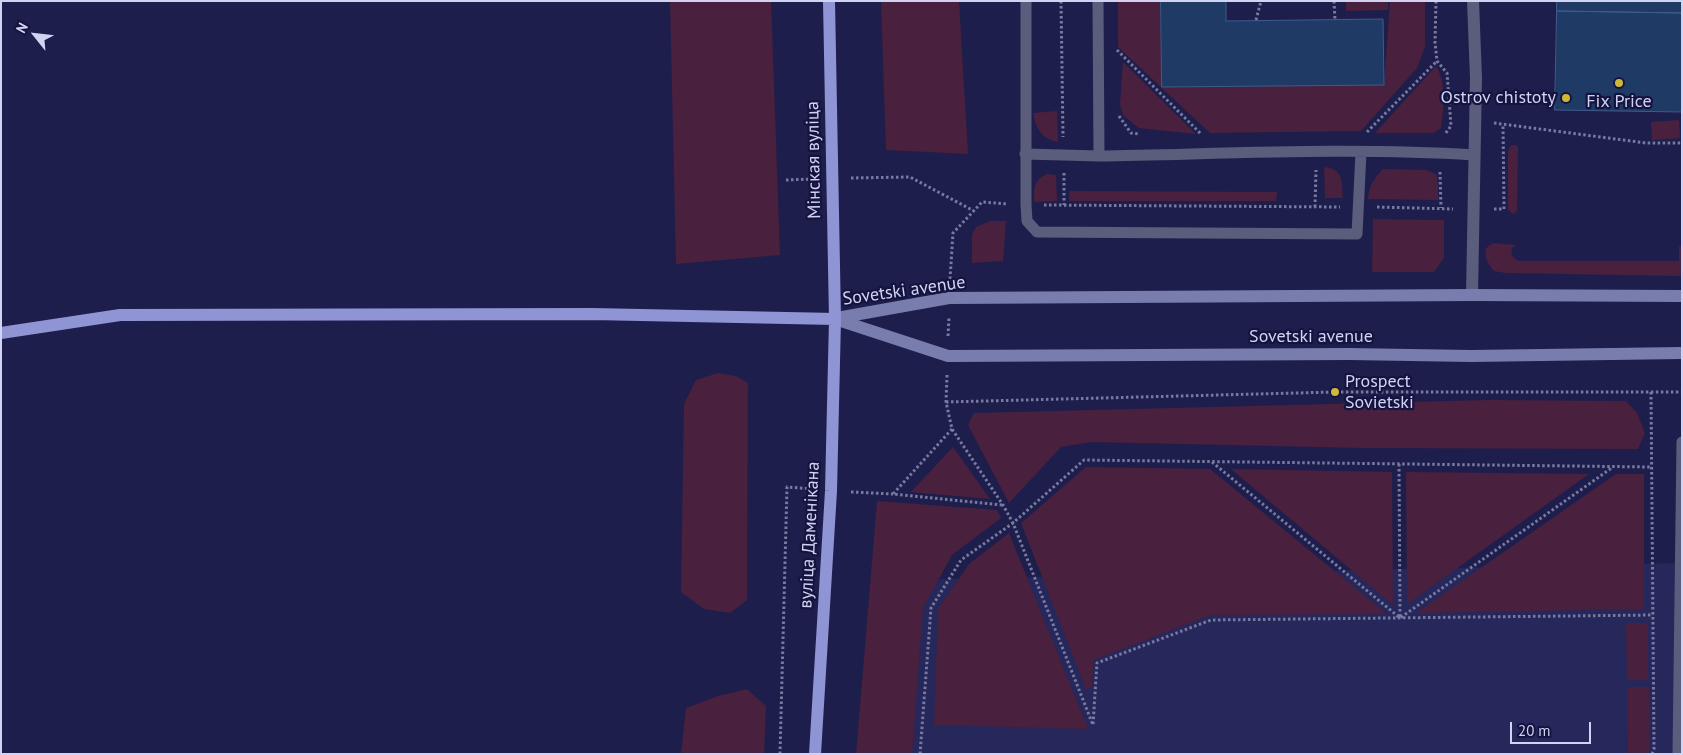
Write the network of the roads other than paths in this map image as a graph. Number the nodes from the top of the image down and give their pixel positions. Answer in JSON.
{"nodes":[{"id":1,"x":828,"y":1,"type":"edge"},
{"id":2,"x":1026,"y":1,"type":"edge"},
{"id":3,"x":1098,"y":1,"type":"edge"},
{"id":4,"x":1473,"y":1,"type":"edge"},
{"id":5,"x":1360,"y":152,"type":"junction"},
{"id":6,"x":1025,"y":154,"type":"junction"},
{"id":7,"x":1474,"y":154,"type":"junction"},
{"id":8,"x":1099,"y":156,"type":"junction"},
{"id":9,"x":1472,"y":295,"type":"junction"},
{"id":10,"x":1682,"y":296,"type":"edge"},
{"id":11,"x":835,"y":319,"type":"junction"},
{"id":12,"x":1,"y":333,"type":"edge"},
{"id":13,"x":1682,"y":353,"type":"edge"},
{"id":14,"x":1682,"y":442,"type":"edge"},
{"id":15,"x":815,"y":754,"type":"edge"},
{"id":16,"x":1678,"y":754,"type":"edge"}],
"edges":[{"from":1,"to":11,"type":"main road","name":"Мінская вуліца"},
{"from":2,"to":6,"type":"lane"},
{"from":3,"to":8,"type":"lane"},
{"from":4,"to":7,"type":"street"},
{"from":5,"to":6,"type":"lane"},
{"from":5,"to":7,"type":"lane"},
{"from":5,"to":8,"type":"lane"},
{"from":6,"to":8,"type":"lane"},
{"from":7,"to":9,"type":"street"},
{"from":9,"to":10,"type":"main road","name":"Sovetski avenue"},
{"from":9,"to":11,"type":"main road","name":"Sovetski avenue"},
{"from":11,"to":12,"type":"main road"},
{"from":11,"to":13,"type":"main road","name":"Sovetski avenue"},
{"from":11,"to":15,"type":"main road","name":"вуліца Даменікана"},
{"from":14,"to":16,"type":"lane"}]}
